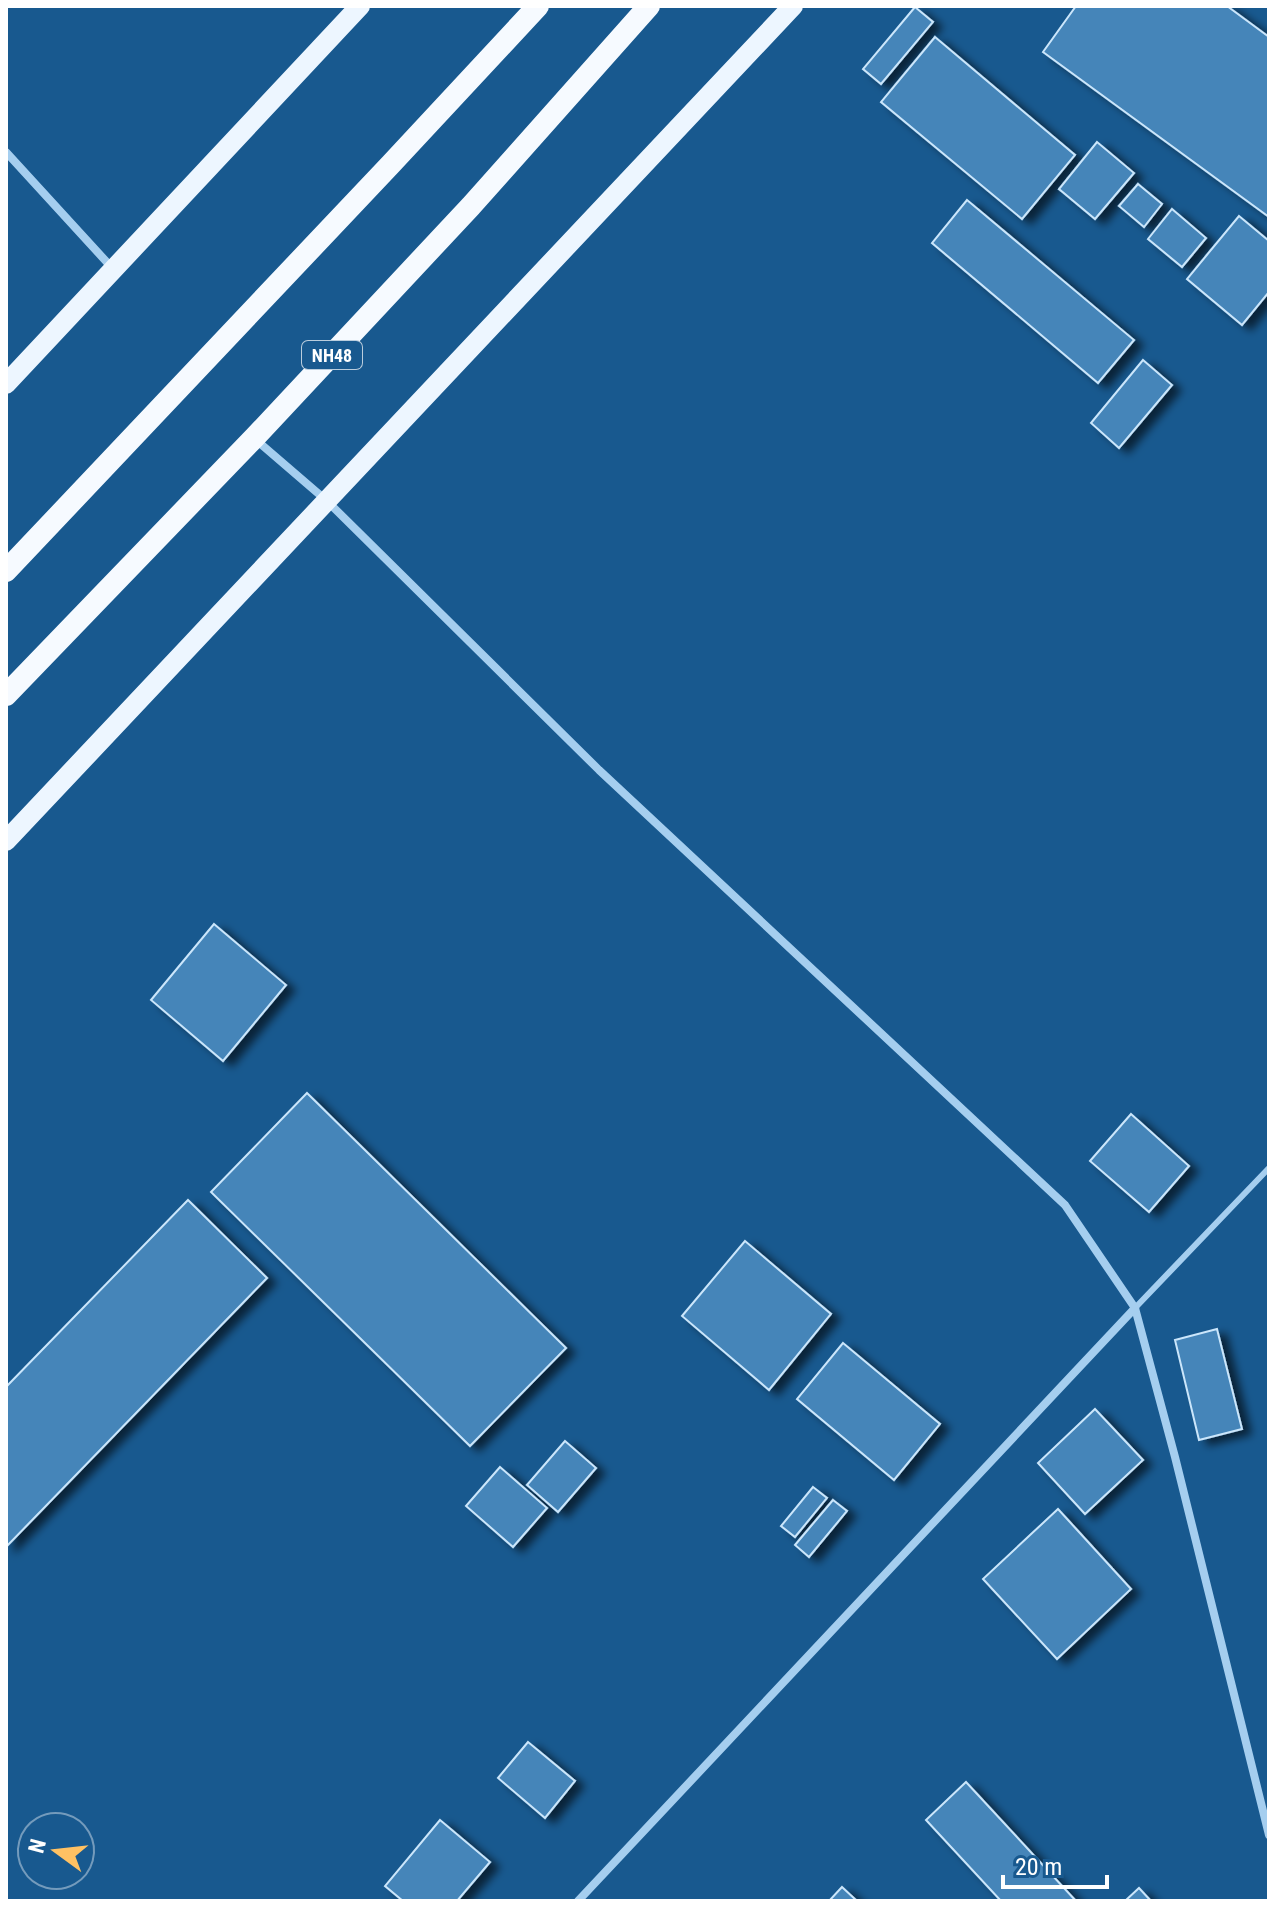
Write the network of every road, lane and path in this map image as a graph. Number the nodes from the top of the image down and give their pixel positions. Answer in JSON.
{"nodes":[{"id":1,"x":360,"y":6,"type":"edge"},
{"id":2,"x":538,"y":6,"type":"edge"},
{"id":3,"x":649,"y":6,"type":"edge"},
{"id":4,"x":793,"y":6,"type":"edge"},
{"id":5,"x":6,"y":152,"type":"edge"},
{"id":6,"x":114,"y":270,"type":"junction"},
{"id":7,"x":6,"y":384,"type":"edge"},
{"id":8,"x":254,"y":438,"type":"junction"},
{"id":9,"x":327,"y":501,"type":"junction"},
{"id":10,"x":6,"y":571,"type":"edge"},
{"id":11,"x":6,"y":695,"type":"edge"},
{"id":12,"x":6,"y":841,"type":"edge"},
{"id":13,"x":1269,"y":1168,"type":"edge"},
{"id":14,"x":1135,"y":1308,"type":"junction"},
{"id":15,"x":1269,"y":1835,"type":"edge"},
{"id":16,"x":578,"y":1901,"type":"edge"}],
"edges":[{"from":1,"to":6,"type":"main road"},
{"from":2,"to":10,"type":"highway"},
{"from":3,"to":8,"type":"highway","number":"NH48"},
{"from":4,"to":9,"type":"main road"},
{"from":5,"to":6,"type":"street"},
{"from":6,"to":7,"type":"main road"},
{"from":8,"to":9,"type":"street"},
{"from":8,"to":11,"type":"highway","number":"NH48"},
{"from":9,"to":12,"type":"main road"},
{"from":9,"to":14,"type":"street"},
{"from":13,"to":14,"type":"lane"},
{"from":14,"to":15,"type":"street"},
{"from":14,"to":16,"type":"street"}]}
